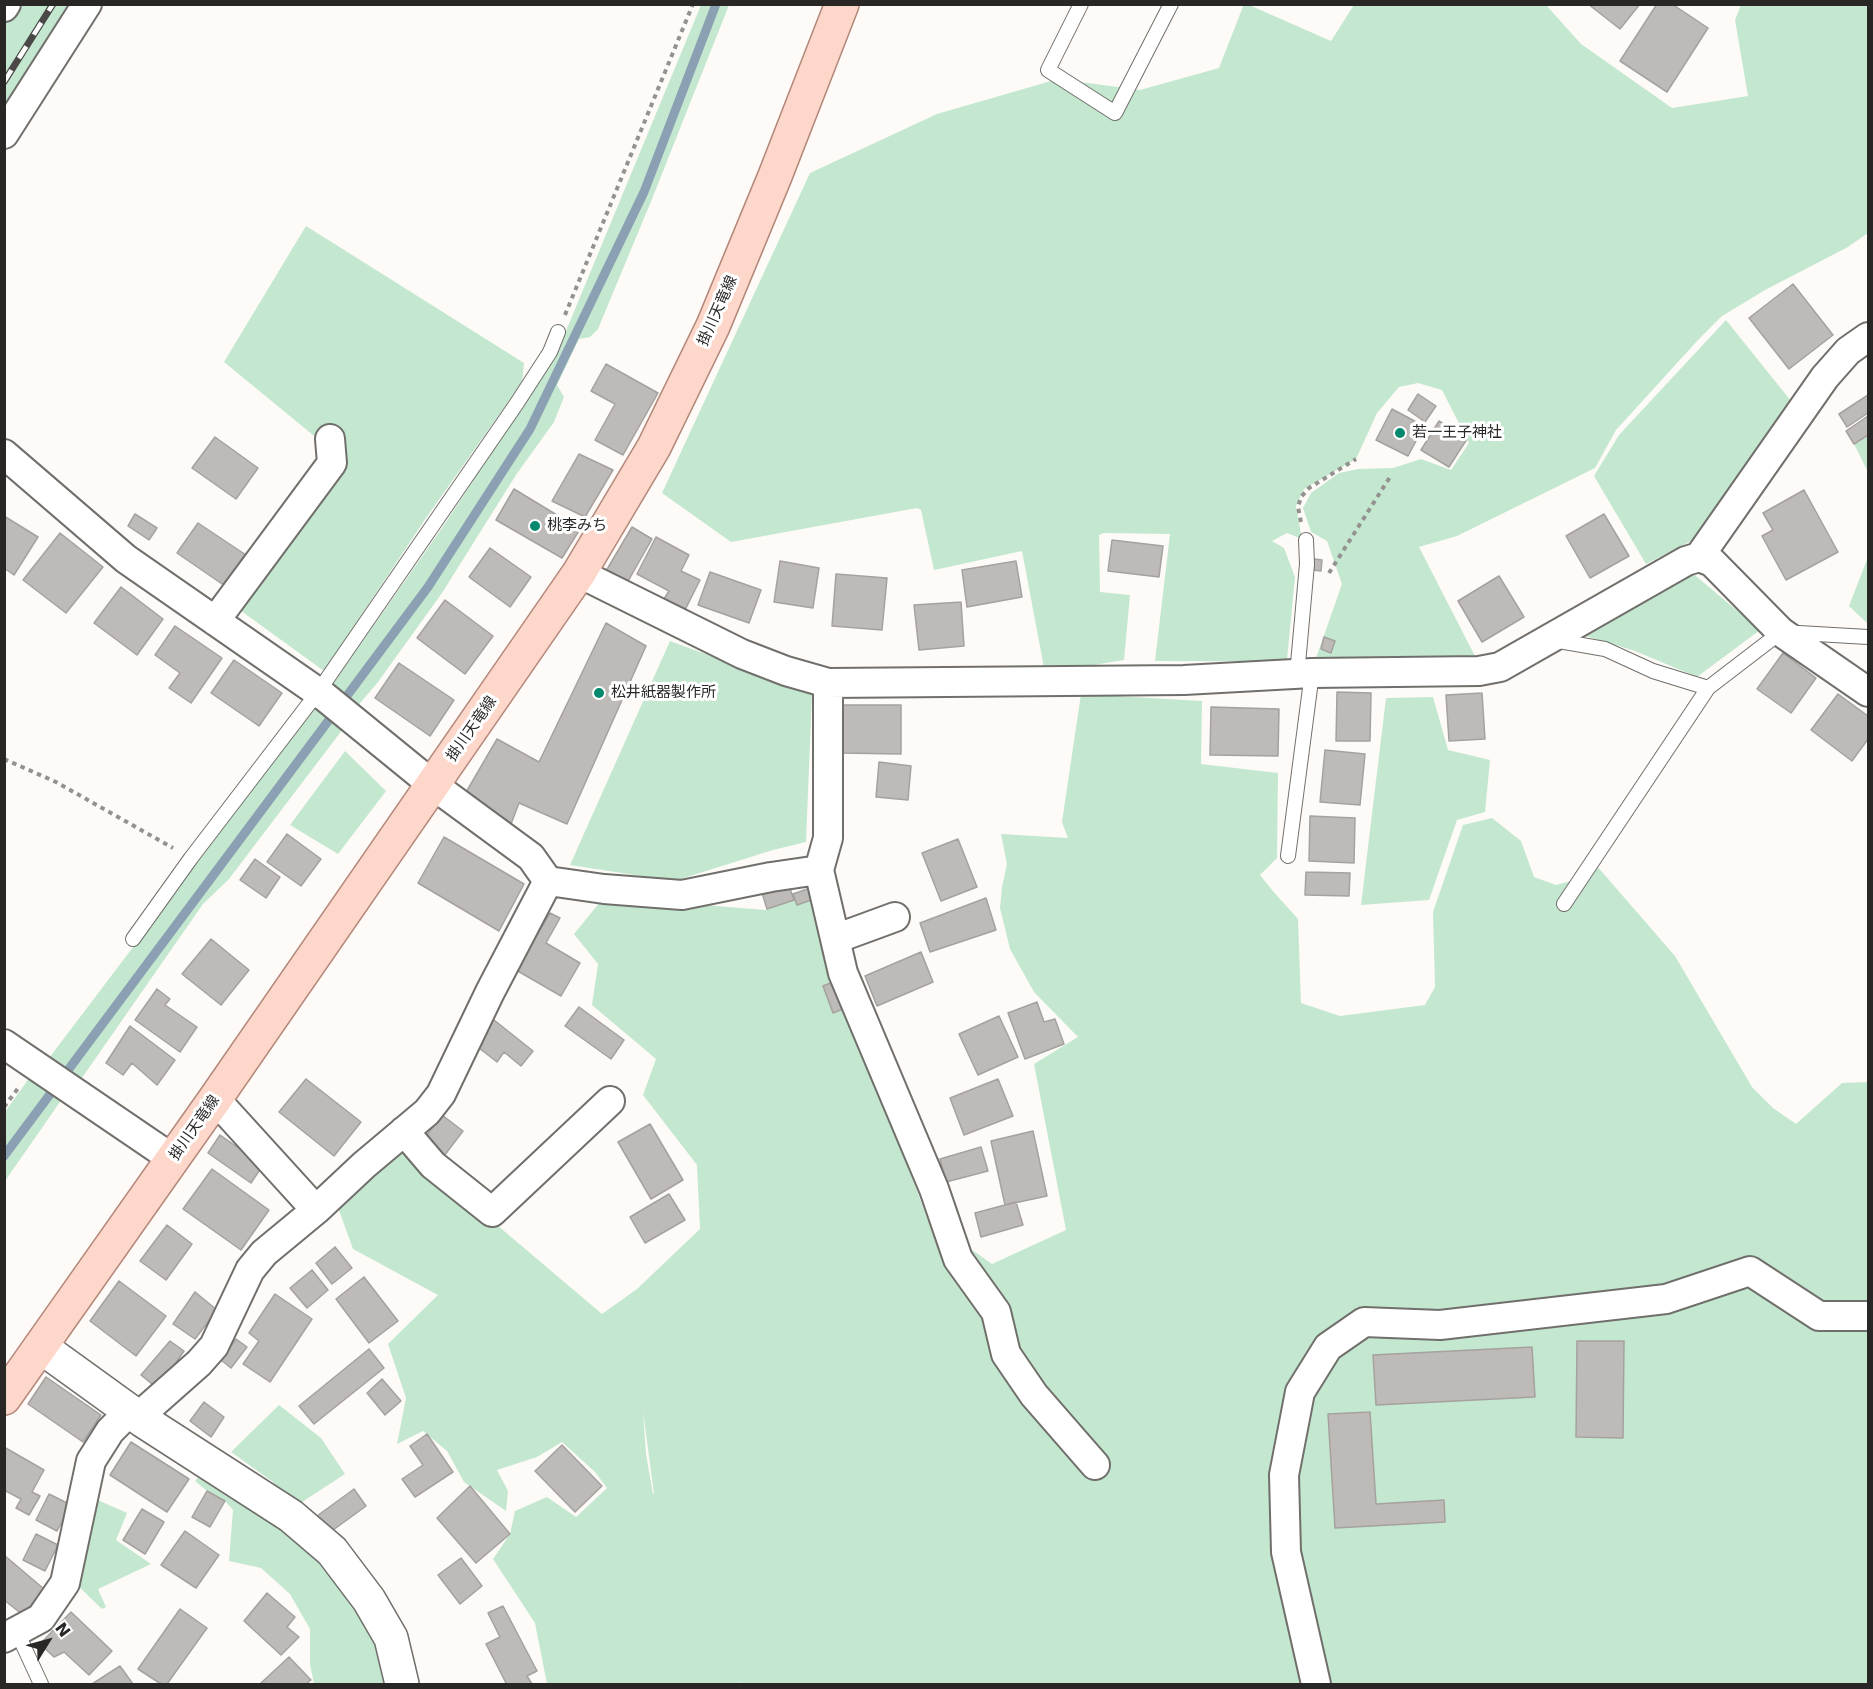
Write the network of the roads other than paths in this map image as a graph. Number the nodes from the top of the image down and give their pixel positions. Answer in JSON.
{"nodes":[{"id":1,"x":87,"y":4,"type":"edge"},
{"id":2,"x":842,"y":4,"type":"edge"},
{"id":3,"x":1081,"y":4,"type":"edge"},
{"id":4,"x":1171,"y":4,"type":"edge"},
{"id":5,"x":4,"y":134,"type":"edge"},
{"id":6,"x":558,"y":332,"type":"road end"},
{"id":7,"x":1869,"y":337,"type":"edge"},
{"id":8,"x":330,"y":439,"type":"dead end"},
{"id":9,"x":4,"y":454,"type":"edge"},
{"id":10,"x":1306,"y":540,"type":"road end"},
{"id":11,"x":1699,"y":557,"type":"junction"},
{"id":12,"x":579,"y":573,"type":"junction"},
{"id":13,"x":215,"y":621,"type":"junction"},
{"id":14,"x":1781,"y":632,"type":"junction"},
{"id":15,"x":1869,"y":637,"type":"edge"},
{"id":16,"x":1549,"y":639,"type":"junction"},
{"id":17,"x":1305,"y":674,"type":"junction"},
{"id":18,"x":828,"y":683,"type":"junction"},
{"id":19,"x":1708,"y":688,"type":"junction"},
{"id":20,"x":1869,"y":692,"type":"edge"},
{"id":21,"x":322,"y":695,"type":"junction"},
{"id":22,"x":433,"y":784,"type":"junction"},
{"id":23,"x":1288,"y":856,"type":"dead end"},
{"id":24,"x":819,"y":870,"type":"junction"},
{"id":25,"x":548,"y":881,"type":"junction"},
{"id":26,"x":1564,"y":904,"type":"dead end"},
{"id":27,"x":895,"y":917,"type":"dead end"},
{"id":28,"x":133,"y":939,"type":"dead end"},
{"id":29,"x":835,"y":939,"type":"junction"},
{"id":30,"x":4,"y":1044,"type":"edge"},
{"id":31,"x":215,"y":1099,"type":"junction"},
{"id":32,"x":610,"y":1101,"type":"dead end"},
{"id":33,"x":404,"y":1131,"type":"junction"},
{"id":34,"x":173,"y":1159,"type":"junction"},
{"id":35,"x":316,"y":1210,"type":"junction"},
{"id":36,"x":1869,"y":1316,"type":"edge"},
{"id":37,"x":41,"y":1347,"type":"junction"},
{"id":38,"x":4,"y":1398,"type":"edge"},
{"id":39,"x":134,"y":1414,"type":"junction"},
{"id":40,"x":1095,"y":1465,"type":"dead end"},
{"id":41,"x":11,"y":1635,"type":"edge"},
{"id":42,"x":41,"y":1684,"type":"edge"},
{"id":43,"x":402,"y":1684,"type":"edge"},
{"id":44,"x":1316,"y":1684,"type":"edge"}],
"edges":[{"from":1,"to":5,"type":"street"},
{"from":2,"to":12,"type":"main road","name":"掛川天竜線"},
{"from":3,"to":4,"type":"lane"},
{"from":6,"to":21,"type":"lane"},
{"from":7,"to":11,"type":"street"},
{"from":8,"to":13,"type":"street"},
{"from":9,"to":13,"type":"street"},
{"from":10,"to":17,"type":"lane"},
{"from":11,"to":14,"type":"street"},
{"from":11,"to":16,"type":"street"},
{"from":12,"to":18,"type":"street"},
{"from":12,"to":22,"type":"main road","name":"掛川天竜線"},
{"from":13,"to":21,"type":"street"},
{"from":14,"to":15,"type":"lane"},
{"from":14,"to":19,"type":"lane"},
{"from":14,"to":20,"type":"street"},
{"from":16,"to":17,"type":"street"},
{"from":16,"to":19,"type":"lane"},
{"from":17,"to":18,"type":"street"},
{"from":17,"to":23,"type":"lane"},
{"from":18,"to":24,"type":"street"},
{"from":19,"to":26,"type":"lane"},
{"from":21,"to":22,"type":"street"},
{"from":21,"to":28,"type":"lane"},
{"from":22,"to":25,"type":"street"},
{"from":22,"to":31,"type":"main road","name":"掛川天竜線"},
{"from":24,"to":25,"type":"street"},
{"from":24,"to":29,"type":"street"},
{"from":25,"to":33,"type":"street"},
{"from":27,"to":29,"type":"street"},
{"from":29,"to":40,"type":"street"},
{"from":30,"to":34,"type":"street"},
{"from":31,"to":34,"type":"main road","name":"掛川天竜線"},
{"from":31,"to":35,"type":"street"},
{"from":32,"to":33,"type":"street"},
{"from":33,"to":35,"type":"street"},
{"from":34,"to":37,"type":"main road","name":"掛川天竜線"},
{"from":35,"to":39,"type":"street"},
{"from":36,"to":44,"type":"street"},
{"from":37,"to":38,"type":"main road","name":"掛川天竜線"},
{"from":37,"to":39,"type":"street"},
{"from":39,"to":41,"type":"street"},
{"from":39,"to":43,"type":"street"},
{"from":41,"to":42,"type":"lane"}]}
